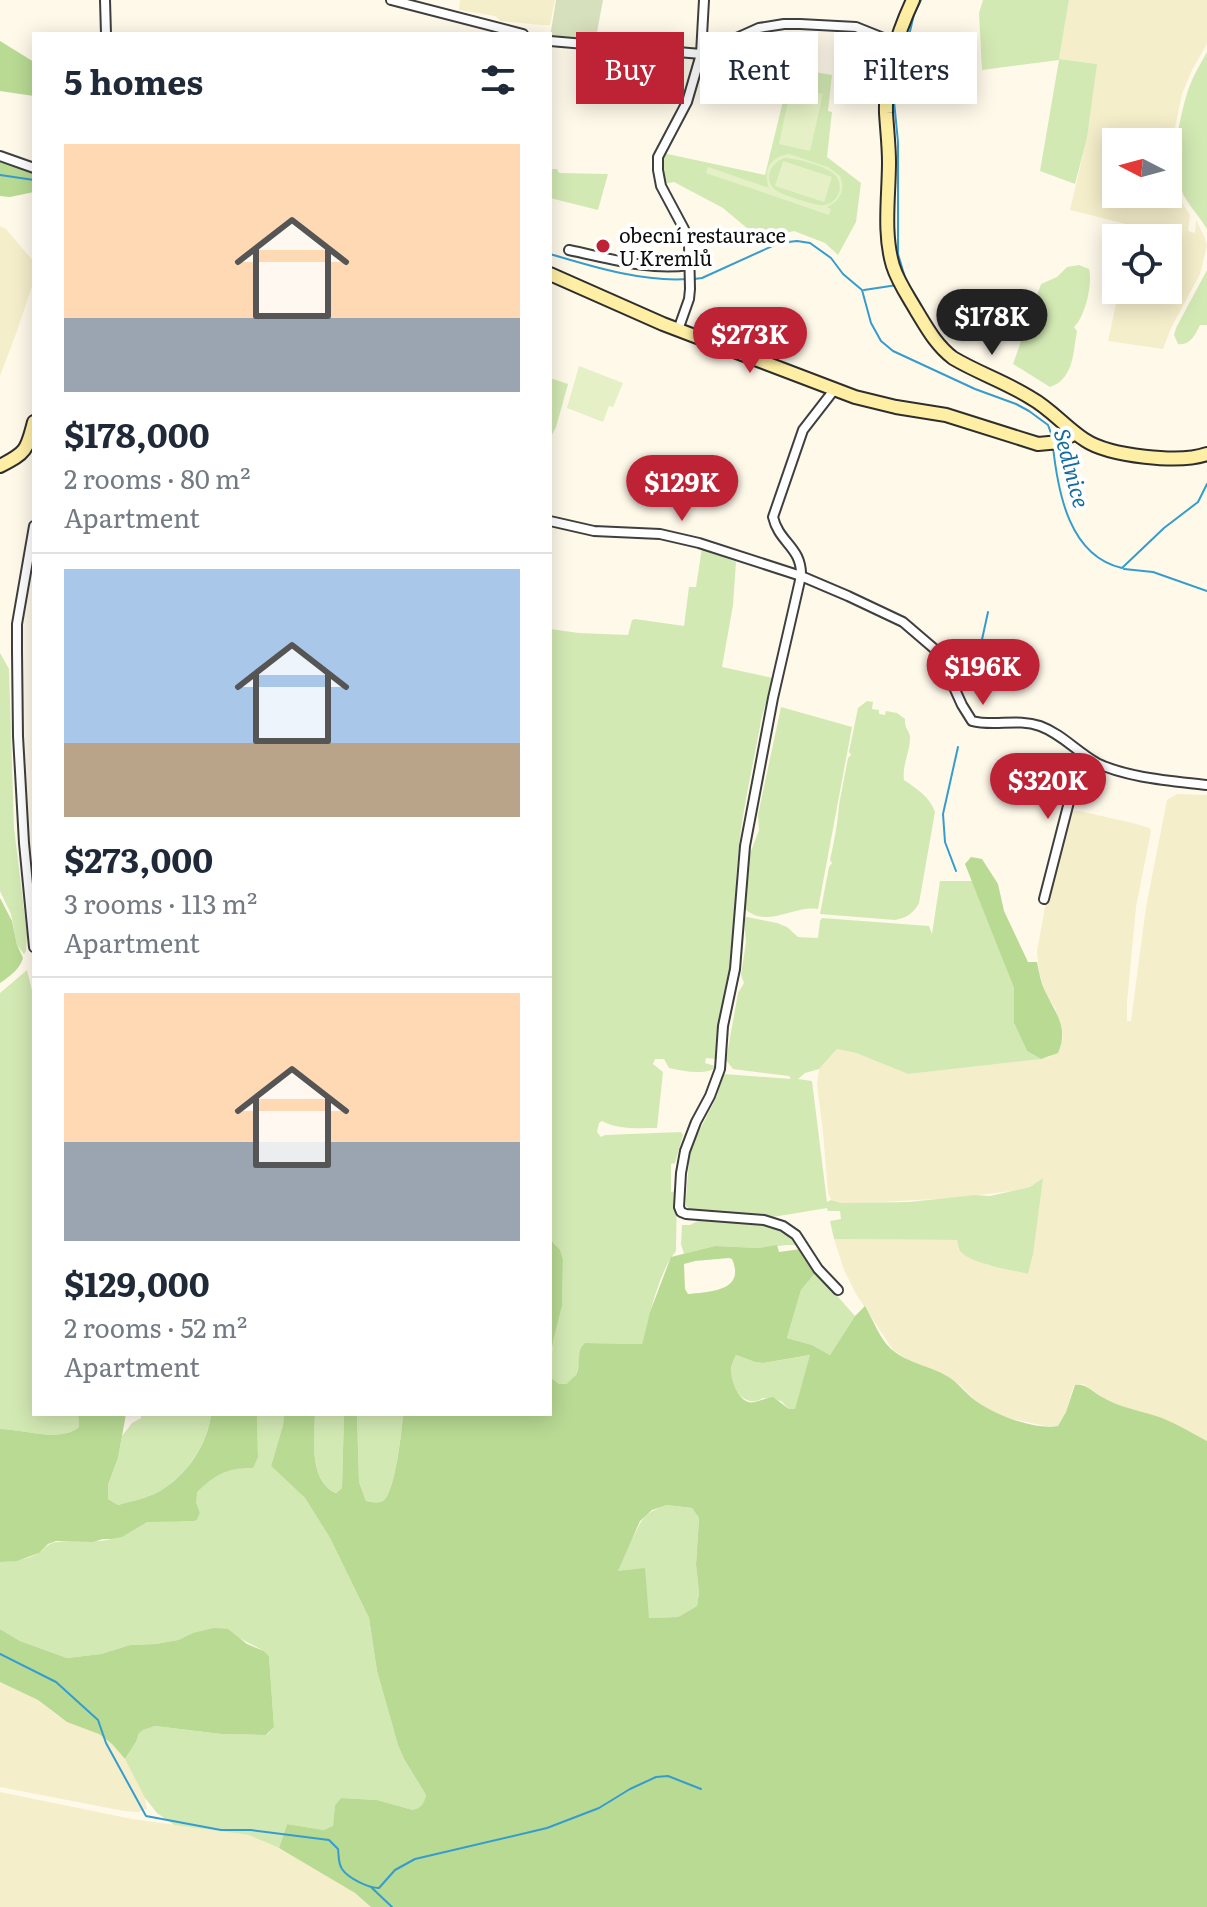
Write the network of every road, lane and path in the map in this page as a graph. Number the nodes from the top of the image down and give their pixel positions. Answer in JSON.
{"nodes":[{"id":1,"x":105,"y":0,"type":"edge"},
{"id":2,"x":391,"y":0,"type":"edge"},
{"id":3,"x":704,"y":0,"type":"edge"},
{"id":4,"x":913,"y":0,"type":"edge"},
{"id":5,"x":106,"y":32,"type":"edge"},
{"id":6,"x":515,"y":32,"type":"edge"},
{"id":7,"x":702,"y":32,"type":"edge"},
{"id":8,"x":750,"y":32,"type":"edge"},
{"id":9,"x":868,"y":32,"type":"edge"},
{"id":10,"x":900,"y":32,"type":"edge"},
{"id":11,"x":552,"y":41,"type":"edge"},
{"id":12,"x":700,"y":54,"type":"edge"},
{"id":13,"x":700,"y":57,"type":"edge"},
{"id":14,"x":886,"y":104,"type":"edge"},
{"id":15,"x":0,"y":156,"type":"edge"},
{"id":16,"x":32,"y":167,"type":"edge"},
{"id":17,"x":569,"y":250,"type":"dead end"},
{"id":18,"x":690,"y":268,"type":"junction"},
{"id":19,"x":552,"y":275,"type":"edge"},
{"id":20,"x":678,"y":330,"type":"junction"},
{"id":21,"x":834,"y":390,"type":"junction"},
{"id":22,"x":1070,"y":437,"type":"junction"},
{"id":23,"x":31,"y":449,"type":"edge"},
{"id":24,"x":1207,"y":454,"type":"edge"},
{"id":25,"x":0,"y":466,"type":"edge"},
{"id":26,"x":552,"y":521,"type":"edge"},
{"id":27,"x":32,"y":538,"type":"edge"},
{"id":28,"x":801,"y":576,"type":"junction"},
{"id":29,"x":1083,"y":754,"type":"junction"},
{"id":30,"x":1207,"y":785,"type":"edge"},
{"id":31,"x":1044,"y":899,"type":"dead end"},
{"id":32,"x":32,"y":926,"type":"edge"},
{"id":33,"x":838,"y":1290,"type":"dead end"}],
"edges":[{"from":1,"to":5,"type":"street"},
{"from":2,"to":6,"type":"street"},
{"from":3,"to":7,"type":"street"},
{"from":4,"to":10,"type":"main road"},
{"from":8,"to":9,"type":"street"},
{"from":11,"to":12,"type":"street"},
{"from":13,"to":18,"type":"street"},
{"from":14,"to":22,"type":"main road"},
{"from":15,"to":16,"type":"street"},
{"from":17,"to":18,"type":"street"},
{"from":18,"to":20,"type":"street"},
{"from":19,"to":20,"type":"main road"},
{"from":20,"to":21,"type":"main road"},
{"from":21,"to":22,"type":"main road"},
{"from":21,"to":28,"type":"street"},
{"from":22,"to":24,"type":"main road"},
{"from":23,"to":25,"type":"main road"},
{"from":26,"to":28,"type":"street"},
{"from":27,"to":32,"type":"street"},
{"from":28,"to":29,"type":"street"},
{"from":28,"to":33,"type":"street"},
{"from":29,"to":30,"type":"street"},
{"from":29,"to":31,"type":"street"}]}
